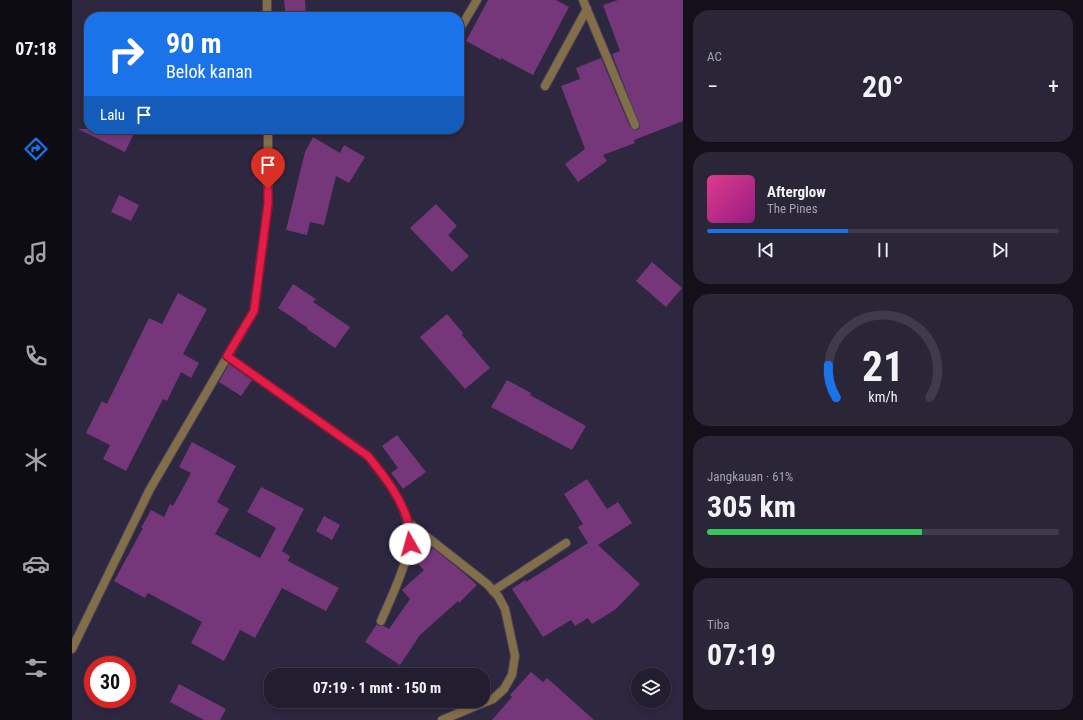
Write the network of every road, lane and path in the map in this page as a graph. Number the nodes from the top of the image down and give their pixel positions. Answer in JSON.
{"nodes":[{"id":1,"x":267,"y":0,"type":"edge"},
{"id":2,"x":477,"y":0,"type":"edge"},
{"id":3,"x":583,"y":0,"type":"edge"},
{"id":4,"x":587,"y":10,"type":"junction"},
{"id":5,"x":267,"y":12,"type":"edge"},
{"id":6,"x":464,"y":22,"type":"edge"},
{"id":7,"x":545,"y":86,"type":"dead end"},
{"id":8,"x":635,"y":125,"type":"dead end"},
{"id":9,"x":268,"y":134,"type":"edge"},
{"id":10,"x":227,"y":356,"type":"junction"},
{"id":11,"x":408,"y":522,"type":"junction"},
{"id":12,"x":566,"y":543,"type":"dead end"},
{"id":13,"x":493,"y":591,"type":"junction"},
{"id":14,"x":381,"y":622,"type":"dead end"},
{"id":15,"x":72,"y":649,"type":"edge"},
{"id":16,"x":442,"y":720,"type":"edge"}],
"edges":[{"from":1,"to":5,"type":"street"},
{"from":2,"to":6,"type":"street"},
{"from":3,"to":4,"type":"street"},
{"from":4,"to":7,"type":"street"},
{"from":4,"to":8,"type":"street"},
{"from":9,"to":10,"type":"street"},
{"from":10,"to":11,"type":"street"},
{"from":10,"to":15,"type":"street"},
{"from":11,"to":13,"type":"street"},
{"from":11,"to":14,"type":"street"},
{"from":12,"to":13,"type":"street"},
{"from":13,"to":16,"type":"street"}]}
